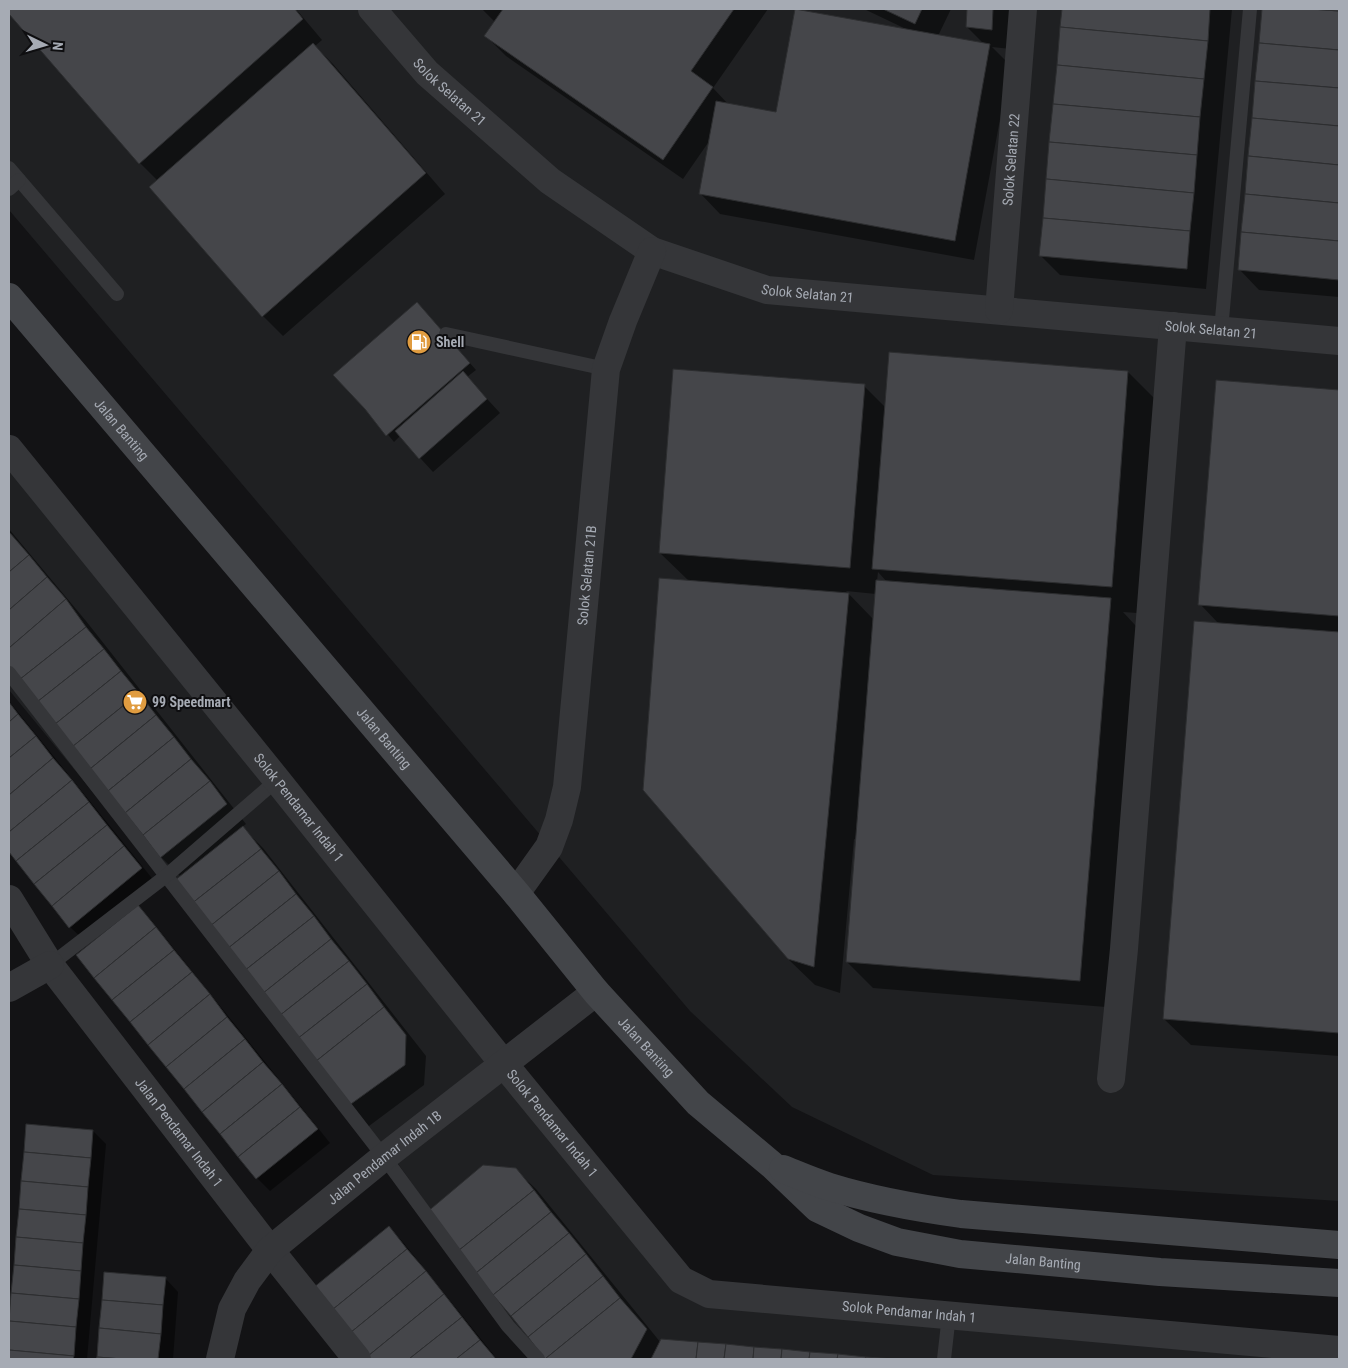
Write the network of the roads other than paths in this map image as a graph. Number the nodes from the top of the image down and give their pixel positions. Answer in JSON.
{"nodes":[{"id":1,"x":372,"y":9,"type":"edge"},
{"id":2,"x":1024,"y":9,"type":"edge"},
{"id":3,"x":1250,"y":9,"type":"edge"},
{"id":4,"x":9,"y":168,"type":"edge"},
{"id":5,"x":14,"y":184,"type":"edge"},
{"id":6,"x":652,"y":251,"type":"junction"},
{"id":7,"x":117,"y":294,"type":"dead end"},
{"id":8,"x":9,"y":297,"type":"edge"},
{"id":9,"x":999,"y":310,"type":"junction"},
{"id":10,"x":1173,"y":326,"type":"junction"},
{"id":11,"x":1221,"y":330,"type":"junction"},
{"id":12,"x":446,"y":334,"type":"dead end"},
{"id":13,"x":1339,"y":341,"type":"edge"},
{"id":14,"x":606,"y":369,"type":"junction"},
{"id":15,"x":9,"y":449,"type":"edge"},
{"id":16,"x":9,"y":673,"type":"edge"},
{"id":17,"x":277,"y":780,"type":"junction"},
{"id":18,"x":166,"y":876,"type":"junction"},
{"id":19,"x":516,"y":893,"type":"junction"},
{"id":20,"x":9,"y":899,"type":"edge"},
{"id":21,"x":50,"y":964,"type":"junction"},
{"id":22,"x":9,"y":988,"type":"edge"},
{"id":23,"x":596,"y":992,"type":"junction"},
{"id":24,"x":503,"y":1063,"type":"junction"},
{"id":25,"x":1111,"y":1079,"type":"dead end"},
{"id":26,"x":384,"y":1157,"type":"junction"},
{"id":27,"x":772,"y":1165,"type":"junction"},
{"id":28,"x":1337,"y":1244,"type":"edge"},
{"id":29,"x":270,"y":1250,"type":"junction"},
{"id":30,"x":1339,"y":1282,"type":"edge"},
{"id":31,"x":949,"y":1315,"type":"junction"},
{"id":32,"x":1339,"y":1350,"type":"edge"},
{"id":33,"x":220,"y":1359,"type":"edge"},
{"id":34,"x":357,"y":1359,"type":"edge"},
{"id":35,"x":538,"y":1359,"type":"edge"},
{"id":36,"x":944,"y":1359,"type":"edge"}],
"edges":[{"from":1,"to":6,"type":"street","name":"Solok Selatan 21"},
{"from":2,"to":9,"type":"street","name":"Solok Selatan 22"},
{"from":3,"to":11,"type":"lane"},
{"from":4,"to":5,"type":"lane"},
{"from":5,"to":7,"type":"lane"},
{"from":6,"to":9,"type":"street","name":"Solok Selatan 21"},
{"from":6,"to":14,"type":"street","name":"Solok Selatan 21B"},
{"from":8,"to":19,"type":"main road","name":"Jalan Banting"},
{"from":9,"to":10,"type":"street","name":"Solok Selatan 21"},
{"from":10,"to":11,"type":"street","name":"Solok Selatan 21"},
{"from":10,"to":25,"type":"street"},
{"from":11,"to":13,"type":"street","name":"Solok Selatan 21"},
{"from":12,"to":14,"type":"lane"},
{"from":14,"to":19,"type":"street","name":"Solok Selatan 21B"},
{"from":15,"to":17,"type":"street","name":"Solok Pendamar Indah 1"},
{"from":16,"to":18,"type":"lane"},
{"from":17,"to":18,"type":"lane"},
{"from":17,"to":24,"type":"street","name":"Solok Pendamar Indah 1"},
{"from":18,"to":21,"type":"lane"},
{"from":18,"to":26,"type":"lane"},
{"from":19,"to":23,"type":"main road","name":"Jalan Banting"},
{"from":20,"to":21,"type":"street","name":"Jalan Pendamar Indah 1"},
{"from":21,"to":22,"type":"street"},
{"from":21,"to":29,"type":"street","name":"Jalan Pendamar Indah 1"},
{"from":23,"to":24,"type":"street","name":"Jalan Pendamar Indah 1B"},
{"from":23,"to":27,"type":"main road","name":"Jalan Banting"},
{"from":24,"to":26,"type":"street","name":"Jalan Pendamar Indah 1B"},
{"from":24,"to":31,"type":"street","name":"Solok Pendamar Indah 1"},
{"from":26,"to":29,"type":"street","name":"Jalan Pendamar Indah 1B"},
{"from":26,"to":35,"type":"lane"},
{"from":27,"to":28,"type":"main road","name":"Jalan Banting"},
{"from":27,"to":30,"type":"main road","name":"Jalan Banting"},
{"from":29,"to":33,"type":"street","name":"Jalan Pendamar Indah 1B"},
{"from":29,"to":34,"type":"street","name":"Jalan Pendamar Indah 1"},
{"from":31,"to":32,"type":"street","name":"Solok Pendamar Indah 1"},
{"from":31,"to":36,"type":"lane"}]}
